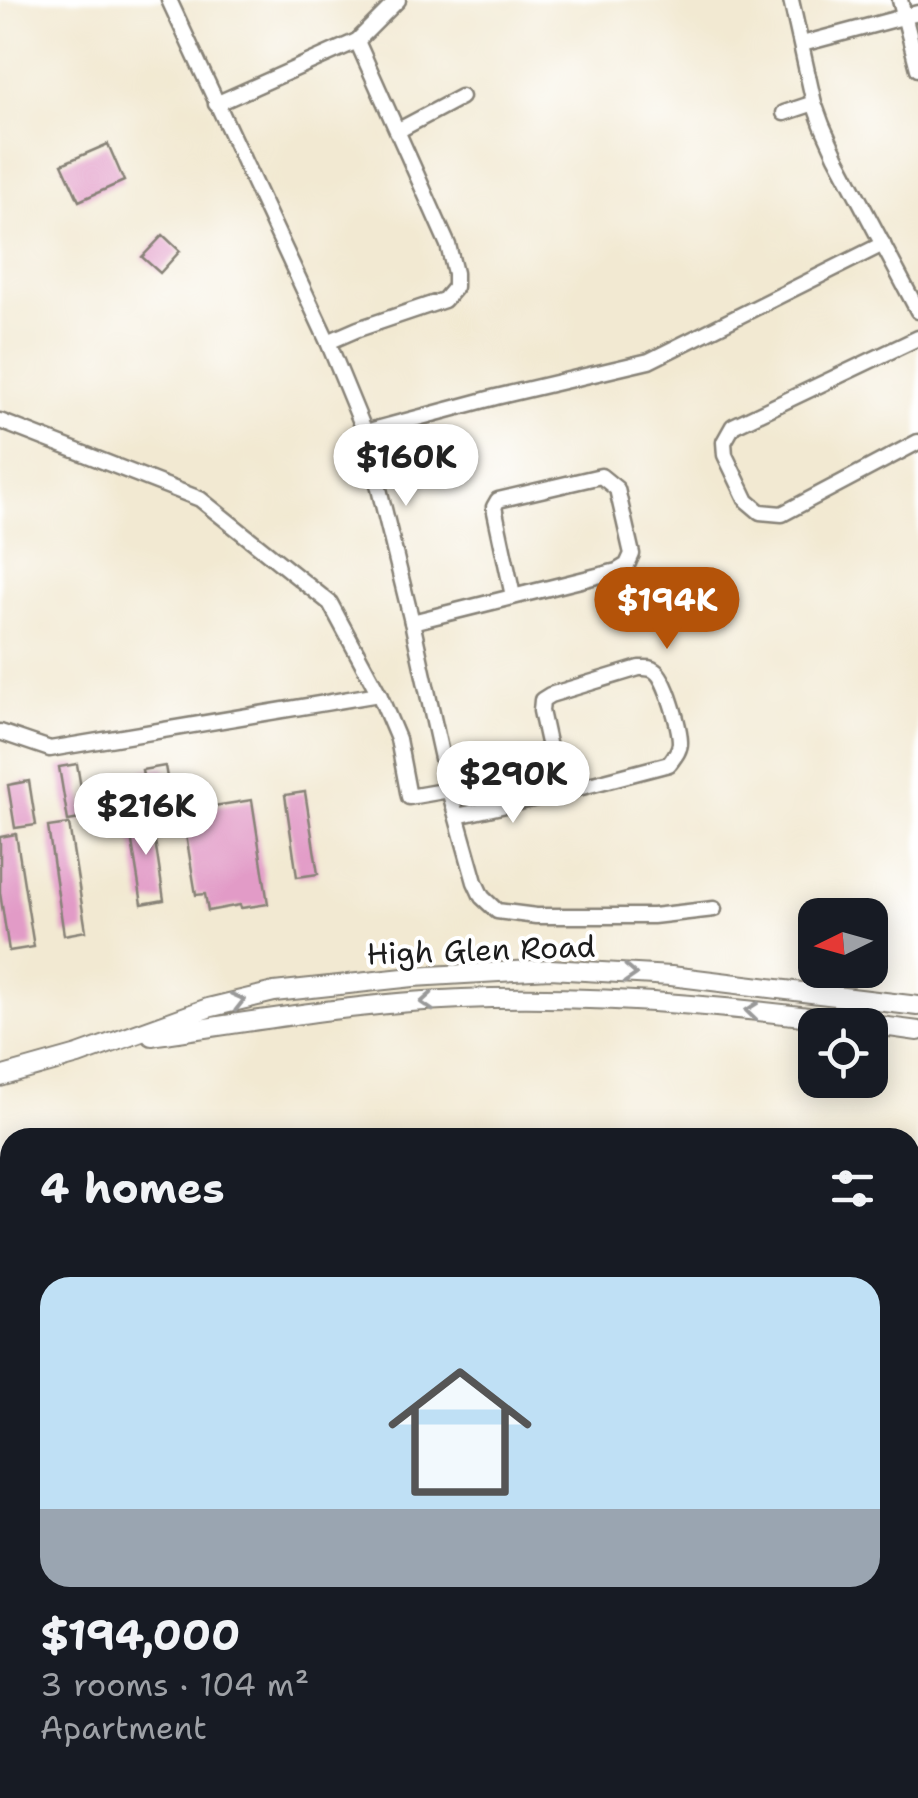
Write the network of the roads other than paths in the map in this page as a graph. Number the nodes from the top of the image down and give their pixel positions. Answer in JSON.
{"nodes":[{"id":1,"x":169,"y":0,"type":"edge"},
{"id":2,"x":398,"y":0,"type":"edge"},
{"id":3,"x":791,"y":0,"type":"edge"},
{"id":4,"x":900,"y":0,"type":"edge"},
{"id":5,"x":912,"y":15,"type":"edge"},
{"id":6,"x":357,"y":42,"type":"junction"},
{"id":7,"x":802,"y":44,"type":"junction"},
{"id":8,"x":918,"y":68,"type":"edge"},
{"id":9,"x":461,"y":97,"type":"dead end"},
{"id":10,"x":814,"y":103,"type":"junction"},
{"id":11,"x":216,"y":104,"type":"junction"},
{"id":12,"x":784,"y":113,"type":"dead end"},
{"id":13,"x":399,"y":130,"type":"junction"},
{"id":14,"x":883,"y":244,"type":"junction"},
{"id":15,"x":918,"y":311,"type":"edge"},
{"id":16,"x":918,"y":338,"type":"edge"},
{"id":17,"x":328,"y":342,"type":"junction"},
{"id":18,"x":0,"y":421,"type":"edge"},
{"id":19,"x":365,"y":432,"type":"junction"},
{"id":20,"x":918,"y":442,"type":"edge"},
{"id":21,"x":513,"y":596,"type":"junction"},
{"id":22,"x":412,"y":622,"type":"junction"},
{"id":23,"x":379,"y":694,"type":"junction"},
{"id":24,"x":0,"y":732,"type":"edge"},
{"id":25,"x":449,"y":790,"type":"junction"},
{"id":26,"x":559,"y":793,"type":"junction"},
{"id":27,"x":456,"y":816,"type":"junction"},
{"id":28,"x":714,"y":909,"type":"dead end"},
{"id":29,"x":918,"y":1006,"type":"edge"},
{"id":30,"x":918,"y":1031,"type":"edge"},
{"id":31,"x":112,"y":1042,"type":"junction"},
{"id":32,"x":0,"y":1077,"type":"edge"}],
"edges":[{"from":1,"to":11,"type":"street"},
{"from":2,"to":6,"type":"street"},
{"from":3,"to":7,"type":"street"},
{"from":4,"to":5,"type":"street"},
{"from":5,"to":7,"type":"street"},
{"from":5,"to":8,"type":"street"},
{"from":6,"to":11,"type":"street"},
{"from":6,"to":13,"type":"street"},
{"from":7,"to":10,"type":"street"},
{"from":9,"to":13,"type":"street"},
{"from":10,"to":12,"type":"street"},
{"from":10,"to":14,"type":"street"},
{"from":11,"to":17,"type":"street"},
{"from":13,"to":17,"type":"street"},
{"from":14,"to":15,"type":"street"},
{"from":14,"to":19,"type":"street"},
{"from":16,"to":20,"type":"street"},
{"from":17,"to":19,"type":"street"},
{"from":18,"to":23,"type":"street"},
{"from":19,"to":22,"type":"street"},
{"from":21,"to":21,"type":"street"},
{"from":21,"to":22,"type":"street"},
{"from":22,"to":25,"type":"street"},
{"from":23,"to":24,"type":"street"},
{"from":23,"to":25,"type":"street"},
{"from":25,"to":27,"type":"street"},
{"from":26,"to":26,"type":"street"},
{"from":26,"to":27,"type":"street"},
{"from":27,"to":28,"type":"street"},
{"from":31,"to":29,"type":"main road","name":"High Glen Road","one_way":true},
{"from":30,"to":31,"type":"main road","name":"High Glen Road","one_way":true},
{"from":31,"to":32,"type":"main road","name":"High Glen Road"}]}
